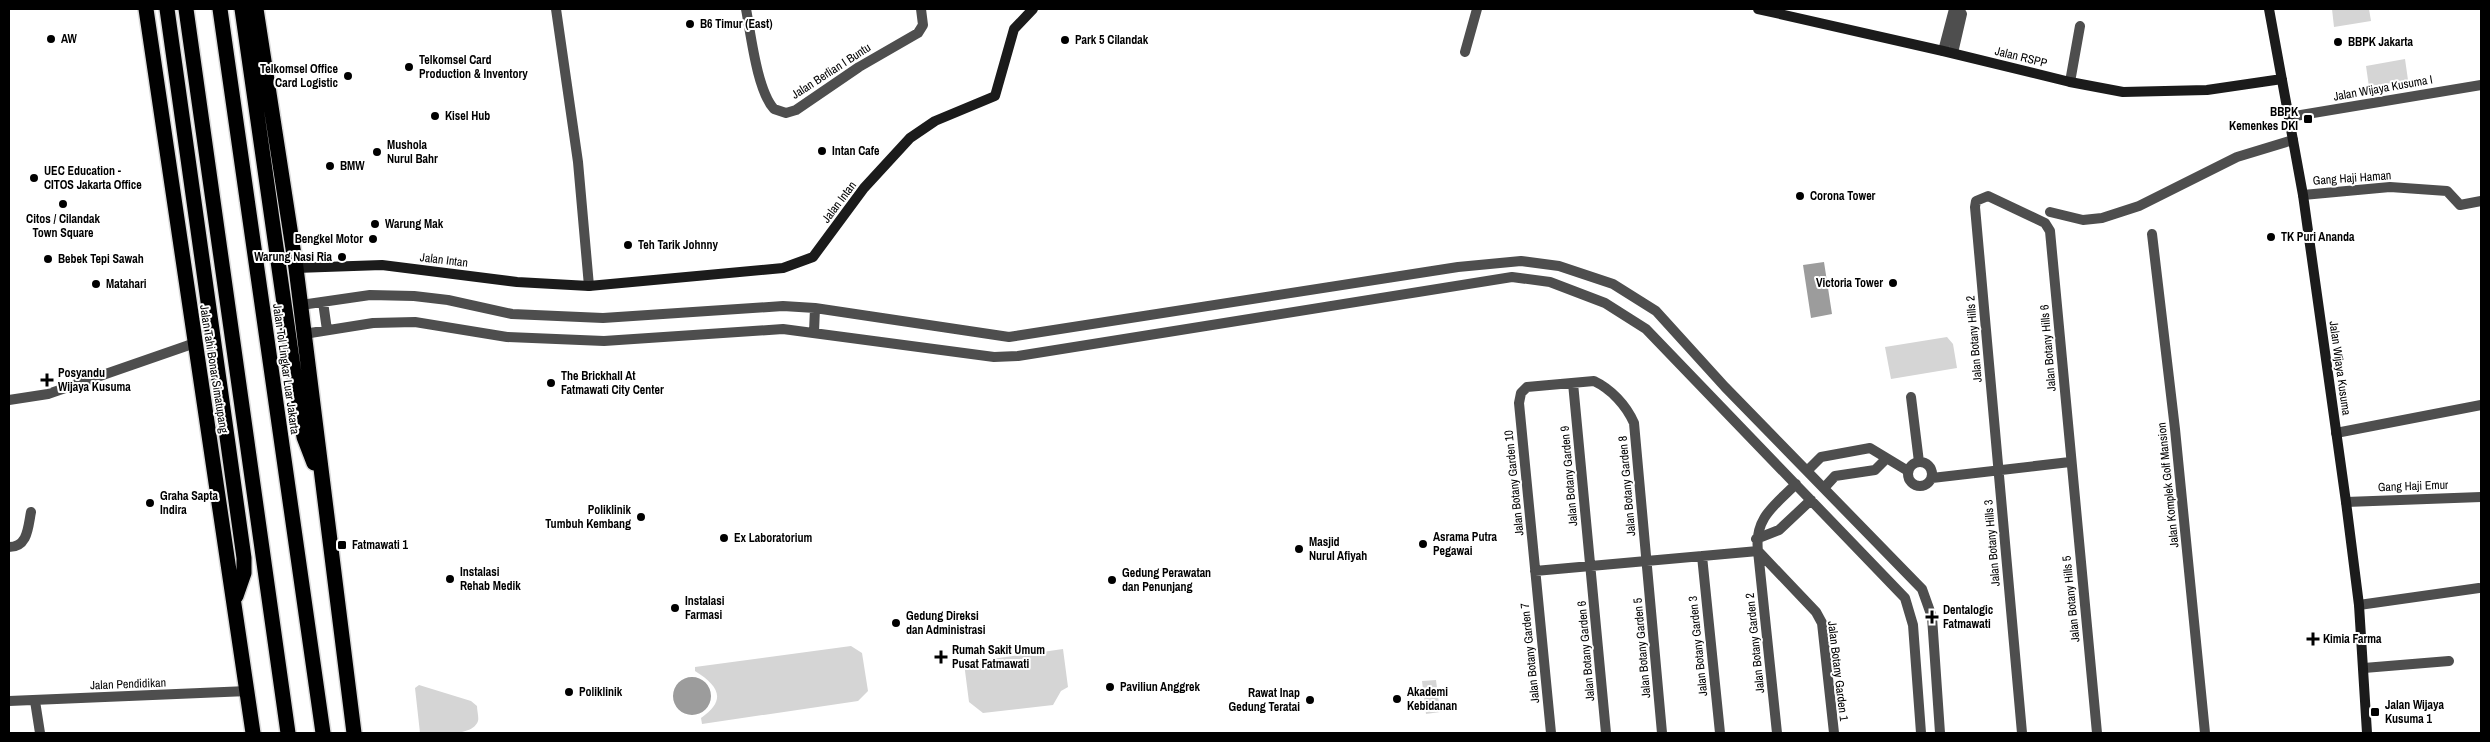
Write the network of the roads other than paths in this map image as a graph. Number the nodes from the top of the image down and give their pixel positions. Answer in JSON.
{"nodes":[{"id":1,"x":146,"y":9,"type":"edge"},
{"id":2,"x":167,"y":9,"type":"edge"},
{"id":3,"x":186,"y":9,"type":"edge"},
{"id":4,"x":220,"y":9,"type":"edge"},
{"id":5,"x":242,"y":9,"type":"edge"},
{"id":6,"x":256,"y":9,"type":"edge"},
{"id":7,"x":556,"y":9,"type":"edge"},
{"id":8,"x":746,"y":9,"type":"edge"},
{"id":9,"x":921,"y":9,"type":"edge"},
{"id":10,"x":1033,"y":9,"type":"edge"},
{"id":11,"x":1477,"y":9,"type":"edge"},
{"id":12,"x":1758,"y":9,"type":"edge"},
{"id":13,"x":1954,"y":9,"type":"edge"},
{"id":14,"x":1959,"y":9,"type":"edge"},
{"id":15,"x":2269,"y":9,"type":"edge"},
{"id":16,"x":2080,"y":26,"type":"dead end"},
{"id":17,"x":1465,"y":52,"type":"dead end"},
{"id":18,"x":1948,"y":52,"type":"junction"},
{"id":19,"x":2282,"y":79,"type":"junction"},
{"id":20,"x":2070,"y":82,"type":"junction"},
{"id":21,"x":2481,"y":84,"type":"edge"},
{"id":22,"x":2289,"y":117,"type":"junction"},
{"id":23,"x":2293,"y":140,"type":"junction"},
{"id":24,"x":2303,"y":195,"type":"junction"},
{"id":25,"x":2481,"y":201,"type":"edge"},
{"id":26,"x":2050,"y":212,"type":"dead end"},
{"id":27,"x":2050,"y":232,"type":"joint"},
{"id":28,"x":2152,"y":234,"type":"dead end"},
{"id":29,"x":1458,"y":267,"type":"junction"},
{"id":30,"x":296,"y":268,"type":"junction"},
{"id":31,"x":1461,"y":285,"type":"junction"},
{"id":32,"x":589,"y":286,"type":"junction"},
{"id":33,"x":323,"y":302,"type":"junction"},
{"id":34,"x":301,"y":305,"type":"junction"},
{"id":35,"x":815,"y":308,"type":"junction"},
{"id":36,"x":327,"y":330,"type":"junction"},
{"id":37,"x":814,"y":332,"type":"junction"},
{"id":38,"x":304,"y":334,"type":"junction"},
{"id":39,"x":195,"y":344,"type":"junction"},
{"id":40,"x":1573,"y":383,"type":"junction"},
{"id":41,"x":1911,"y":397,"type":"dead end"},
{"id":42,"x":9,"y":400,"type":"edge"},
{"id":43,"x":2481,"y":405,"type":"edge"},
{"id":44,"x":2336,"y":433,"type":"junction"},
{"id":45,"x":1886,"y":459,"type":"junction"},
{"id":46,"x":1919,"y":462,"type":"junction"},
{"id":47,"x":2070,"y":462,"type":"junction"},
{"id":48,"x":1998,"y":469,"type":"junction"},
{"id":49,"x":1808,"y":471,"type":"junction"},
{"id":50,"x":1908,"y":471,"type":"junction"},
{"id":51,"x":1932,"y":478,"type":"junction"},
{"id":52,"x":321,"y":481,"type":"junction"},
{"id":53,"x":1796,"y":484,"type":"junction"},
{"id":54,"x":1824,"y":488,"type":"junction"},
{"id":55,"x":2481,"y":497,"type":"edge"},
{"id":56,"x":1811,"y":500,"type":"junction"},
{"id":57,"x":2346,"y":502,"type":"junction"},
{"id":58,"x":31,"y":512,"type":"dead end"},
{"id":59,"x":1756,"y":539,"type":"junction"},
{"id":60,"x":9,"y":547,"type":"edge"},
{"id":61,"x":1758,"y":551,"type":"junction"},
{"id":62,"x":1702,"y":556,"type":"junction"},
{"id":63,"x":1647,"y":561,"type":"junction"},
{"id":64,"x":1590,"y":566,"type":"junction"},
{"id":65,"x":1535,"y":571,"type":"junction"},
{"id":66,"x":2479,"y":588,"type":"dead end"},
{"id":67,"x":235,"y":600,"type":"junction"},
{"id":68,"x":2359,"y":605,"type":"junction"},
{"id":69,"x":2449,"y":660,"type":"dead end"},
{"id":70,"x":2364,"y":668,"type":"junction"},
{"id":71,"x":248,"y":691,"type":"junction"},
{"id":72,"x":9,"y":701,"type":"edge"},
{"id":73,"x":35,"y":701,"type":"junction"},
{"id":74,"x":40,"y":733,"type":"edge"},
{"id":75,"x":253,"y":733,"type":"edge"},
{"id":76,"x":288,"y":733,"type":"edge"},
{"id":77,"x":324,"y":733,"type":"edge"},
{"id":78,"x":354,"y":733,"type":"edge"},
{"id":79,"x":1551,"y":733,"type":"edge"},
{"id":80,"x":1606,"y":733,"type":"edge"},
{"id":81,"x":1662,"y":733,"type":"edge"},
{"id":82,"x":1720,"y":733,"type":"edge"},
{"id":83,"x":1777,"y":733,"type":"edge"},
{"id":84,"x":1834,"y":733,"type":"edge"},
{"id":85,"x":1921,"y":733,"type":"edge"},
{"id":86,"x":1940,"y":733,"type":"edge"},
{"id":87,"x":2022,"y":733,"type":"edge"},
{"id":88,"x":2097,"y":733,"type":"edge"},
{"id":89,"x":2205,"y":733,"type":"edge"},
{"id":90,"x":2367,"y":733,"type":"edge"}],
"edges":[{"from":1,"to":39,"type":"highway","name":"Jalan Tahi Bonar Simatupang"},
{"from":2,"to":67,"type":"highway"},
{"from":3,"to":76,"type":"highway"},
{"from":4,"to":77,"type":"highway","name":"Jalan Tol Lingkar Luar Jakarta"},
{"from":5,"to":52,"type":"highway"},
{"from":6,"to":30,"type":"highway"},
{"from":7,"to":32,"type":"street"},
{"from":8,"to":9,"type":"street","name":"Jalan Berlian I Buntu"},
{"from":10,"to":32,"type":"street","name":"Jalan Intan"},
{"from":11,"to":17,"type":"street"},
{"from":12,"to":18,"type":"street","name":"Jalan RSPP"},
{"from":13,"to":18,"type":"street"},
{"from":14,"to":18,"type":"street"},
{"from":15,"to":19,"type":"street","name":"Jalan Wijaya Kusuma"},
{"from":16,"to":20,"type":"street"},
{"from":18,"to":20,"type":"street","name":"Jalan RSPP"},
{"from":19,"to":20,"type":"street","name":"Jalan RSPP"},
{"from":19,"to":22,"type":"street","name":"Jalan Wijaya Kusuma"},
{"from":21,"to":22,"type":"street","name":"Jalan Wijaya Kusuma I"},
{"from":22,"to":23,"type":"street","name":"Jalan Wijaya Kusuma"},
{"from":23,"to":24,"type":"street","name":"Jalan Wijaya Kusuma"},
{"from":23,"to":26,"type":"street"},
{"from":24,"to":25,"type":"street","name":"Gang Haji Haman"},
{"from":24,"to":44,"type":"street","name":"Jalan Wijaya Kusuma"},
{"from":27,"to":47,"type":"street","name":"Jalan Botany Hills 6"},
{"from":27,"to":48,"type":"street","name":"Jalan Botany Hills 2"},
{"from":28,"to":89,"type":"street","name":"Jalan Komplek Golf Mansion"},
{"from":29,"to":31,"type":"street"},
{"from":29,"to":35,"type":"street"},
{"from":29,"to":49,"type":"street"},
{"from":30,"to":32,"type":"street","name":"Jalan Intan"},
{"from":30,"to":34,"type":"highway"},
{"from":31,"to":37,"type":"street"},
{"from":31,"to":53,"type":"street"},
{"from":33,"to":34,"type":"street"},
{"from":33,"to":35,"type":"street"},
{"from":33,"to":36,"type":"street"},
{"from":34,"to":38,"type":"highway"},
{"from":35,"to":37,"type":"street"},
{"from":36,"to":37,"type":"street"},
{"from":36,"to":38,"type":"street"},
{"from":38,"to":52,"type":"highway"},
{"from":39,"to":42,"type":"street"},
{"from":39,"to":67,"type":"highway","name":"Jalan Tahi Bonar Simatupang"},
{"from":40,"to":63,"type":"street","name":"Jalan Botany Garden 8"},
{"from":40,"to":64,"type":"street","name":"Jalan Botany Garden 9"},
{"from":40,"to":65,"type":"street","name":"Jalan Botany Garden 10"},
{"from":41,"to":46,"type":"street"},
{"from":43,"to":44,"type":"street"},
{"from":44,"to":57,"type":"street","name":"Jalan Wijaya Kusuma"},
{"from":45,"to":49,"type":"street"},
{"from":45,"to":50,"type":"street"},
{"from":45,"to":54,"type":"street"},
{"from":46,"to":50,"type":"street"},
{"from":46,"to":51,"type":"street"},
{"from":47,"to":48,"type":"street"},
{"from":47,"to":88,"type":"street","name":"Jalan Botany Hills 5"},
{"from":48,"to":51,"type":"street"},
{"from":48,"to":87,"type":"street","name":"Jalan Botany Hills 3"},
{"from":49,"to":54,"type":"street"},
{"from":50,"to":51,"type":"street"},
{"from":52,"to":78,"type":"highway"},
{"from":53,"to":56,"type":"street"},
{"from":53,"to":59,"type":"street"},
{"from":54,"to":86,"type":"street"},
{"from":55,"to":57,"type":"street","name":"Gang Haji Emur"},
{"from":56,"to":59,"type":"street"},
{"from":56,"to":85,"type":"street"},
{"from":57,"to":68,"type":"street","name":"Jalan Wijaya Kusuma"},
{"from":58,"to":60,"type":"street"},
{"from":59,"to":61,"type":"street","name":"Jalan Botany Garden 2"},
{"from":61,"to":62,"type":"street"},
{"from":61,"to":83,"type":"street","name":"Jalan Botany Garden 2"},
{"from":61,"to":84,"type":"street","name":"Jalan Botany Garden 1"},
{"from":62,"to":63,"type":"street"},
{"from":62,"to":82,"type":"street","name":"Jalan Botany Garden 3"},
{"from":63,"to":64,"type":"street"},
{"from":63,"to":81,"type":"street","name":"Jalan Botany Garden 5"},
{"from":64,"to":65,"type":"street"},
{"from":64,"to":80,"type":"street","name":"Jalan Botany Garden 6"},
{"from":65,"to":79,"type":"street","name":"Jalan Botany Garden 7"},
{"from":66,"to":68,"type":"street"},
{"from":67,"to":71,"type":"highway","name":"Jalan Tahi Bonar Simatupang"},
{"from":68,"to":70,"type":"street","name":"Jalan Wijaya Kusuma"},
{"from":69,"to":70,"type":"street"},
{"from":70,"to":90,"type":"street","name":"Jalan Wijaya Kusuma"},
{"from":71,"to":73,"type":"street","name":"Jalan Pendidikan"},
{"from":71,"to":75,"type":"highway","name":"Jalan Tahi Bonar Simatupang"},
{"from":72,"to":73,"type":"street","name":"Jalan Pendidikan"},
{"from":73,"to":74,"type":"street"}]}
